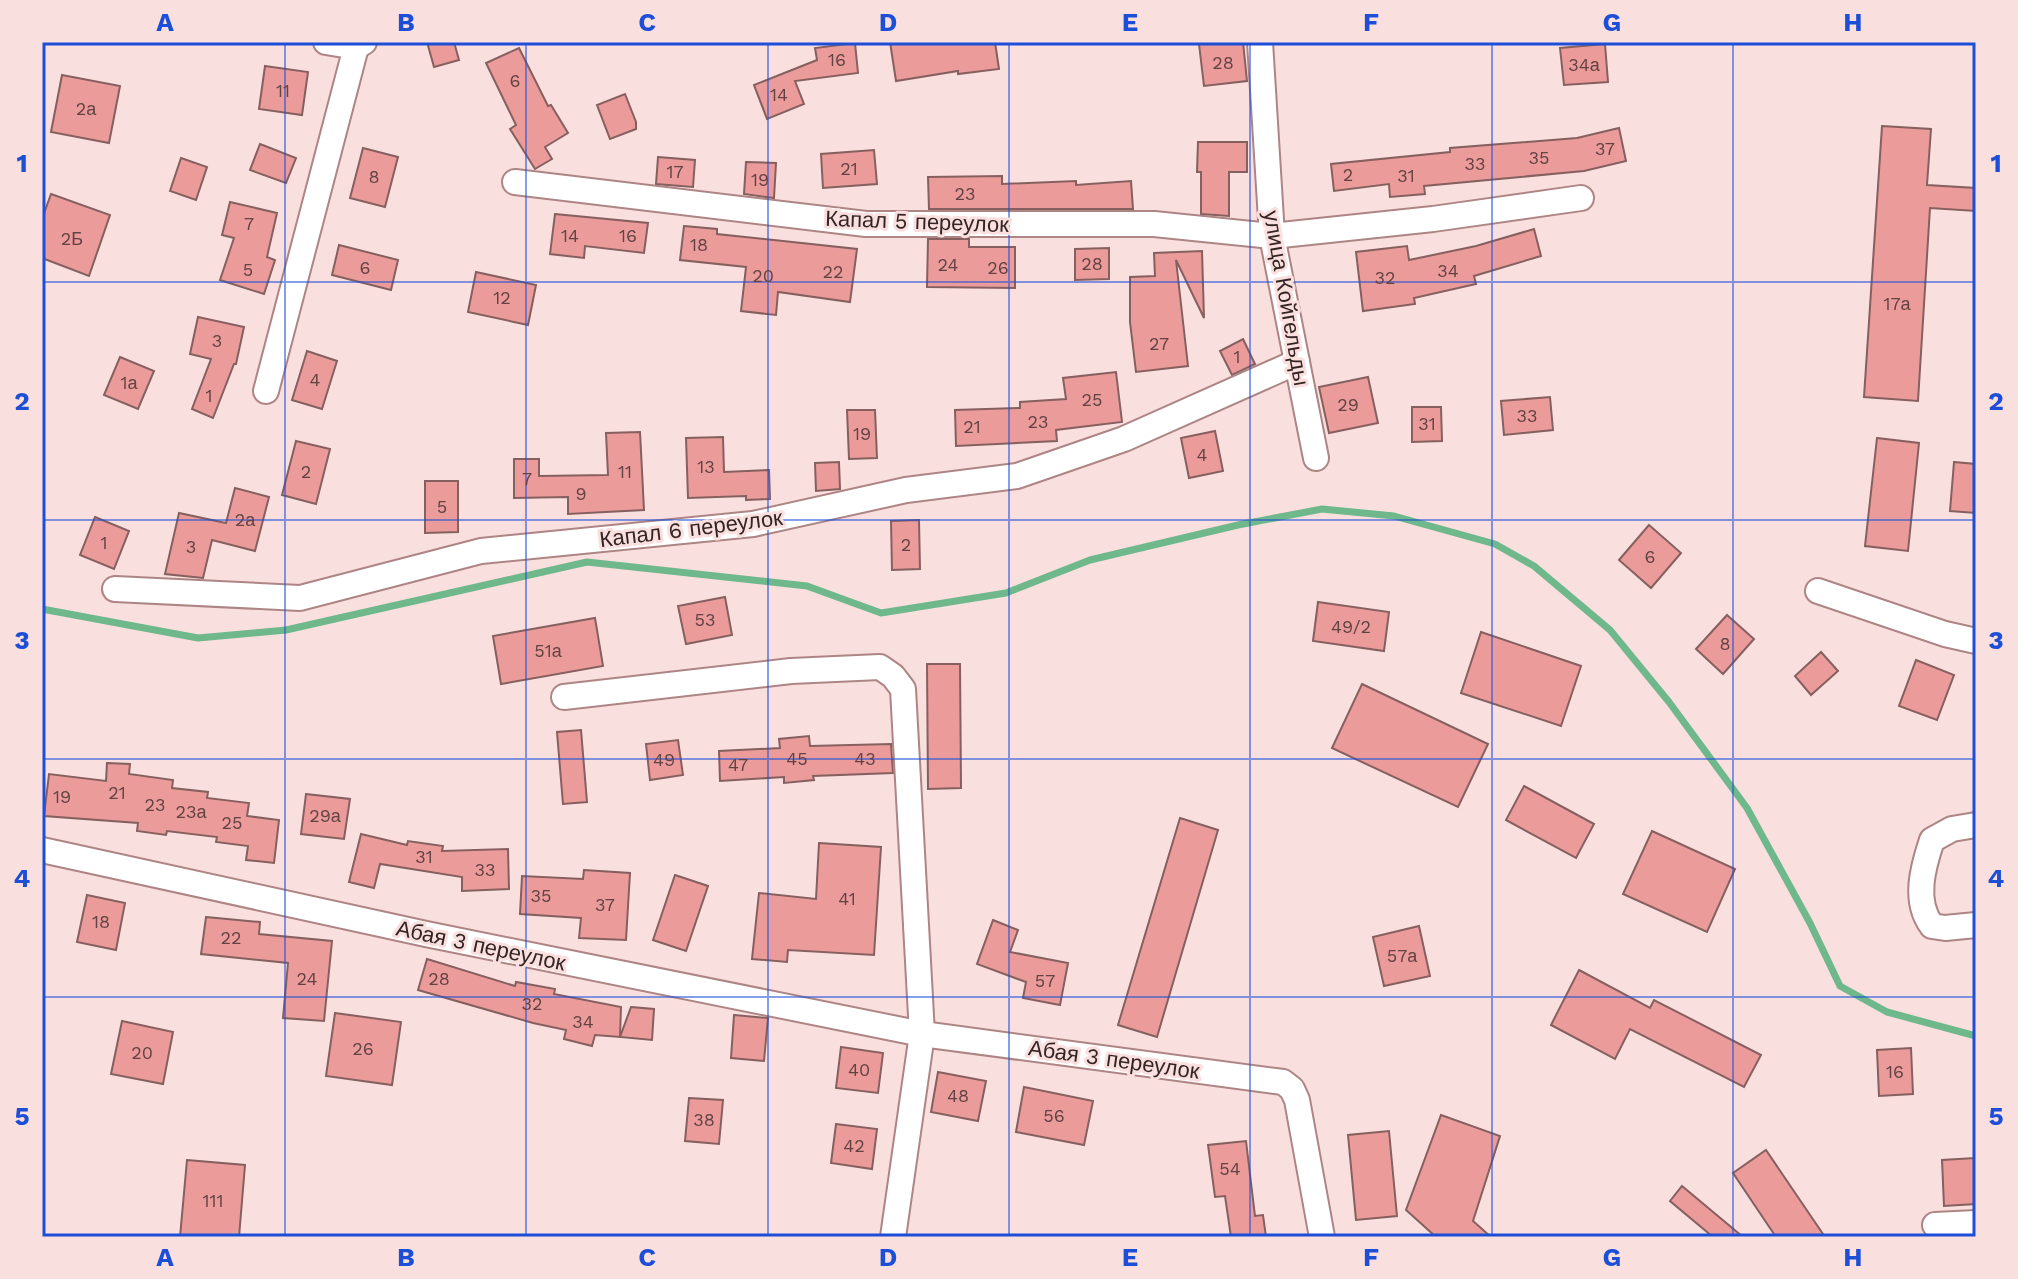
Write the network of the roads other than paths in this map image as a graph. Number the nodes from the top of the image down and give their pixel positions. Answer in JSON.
{"nodes":[{"id":1,"x":326,"y":42,"type":"edge"},
{"id":2,"x":1260,"y":42,"type":"edge"},
{"id":3,"x":360,"y":44,"type":"edge"},
{"id":4,"x":515,"y":182,"type":"dead end"},
{"id":5,"x":1581,"y":198,"type":"dead end"},
{"id":6,"x":1272,"y":236,"type":"junction"},
{"id":7,"x":1297,"y":362,"type":"junction"},
{"id":8,"x":266,"y":391,"type":"dead end"},
{"id":9,"x":1316,"y":458,"type":"dead end"},
{"id":10,"x":115,"y":589,"type":"dead end"},
{"id":11,"x":1818,"y":591,"type":"dead end"},
{"id":12,"x":1976,"y":641,"type":"edge"},
{"id":13,"x":564,"y":697,"type":"dead end"},
{"id":14,"x":1976,"y":825,"type":"edge"},
{"id":15,"x":42,"y":850,"type":"edge"},
{"id":16,"x":1976,"y":925,"type":"edge"},
{"id":17,"x":922,"y":1034,"type":"junction"},
{"id":18,"x":1976,"y":1223,"type":"edge"},
{"id":19,"x":1935,"y":1225,"type":"dead end"},
{"id":20,"x":893,"y":1237,"type":"edge"},
{"id":21,"x":1322,"y":1237,"type":"edge"}],
"edges":[{"from":1,"to":3,"type":"street"},
{"from":2,"to":6,"type":"street","name":"улица Койгельды"},
{"from":3,"to":8,"type":"street"},
{"from":4,"to":6,"type":"street","name":"Капал 5 переулок"},
{"from":5,"to":6,"type":"street","name":"Капал 5 переулок"},
{"from":6,"to":7,"type":"street","name":"улица Койгельды"},
{"from":7,"to":9,"type":"street","name":"улица Койгельды"},
{"from":7,"to":10,"type":"street","name":"Капал 6 переулок"},
{"from":11,"to":12,"type":"street"},
{"from":13,"to":17,"type":"street"},
{"from":14,"to":16,"type":"street"},
{"from":15,"to":17,"type":"street","name":"Абая 3 переулок"},
{"from":17,"to":20,"type":"street"},
{"from":17,"to":21,"type":"street","name":"Абая 3 переулок"},
{"from":18,"to":19,"type":"street"}]}
